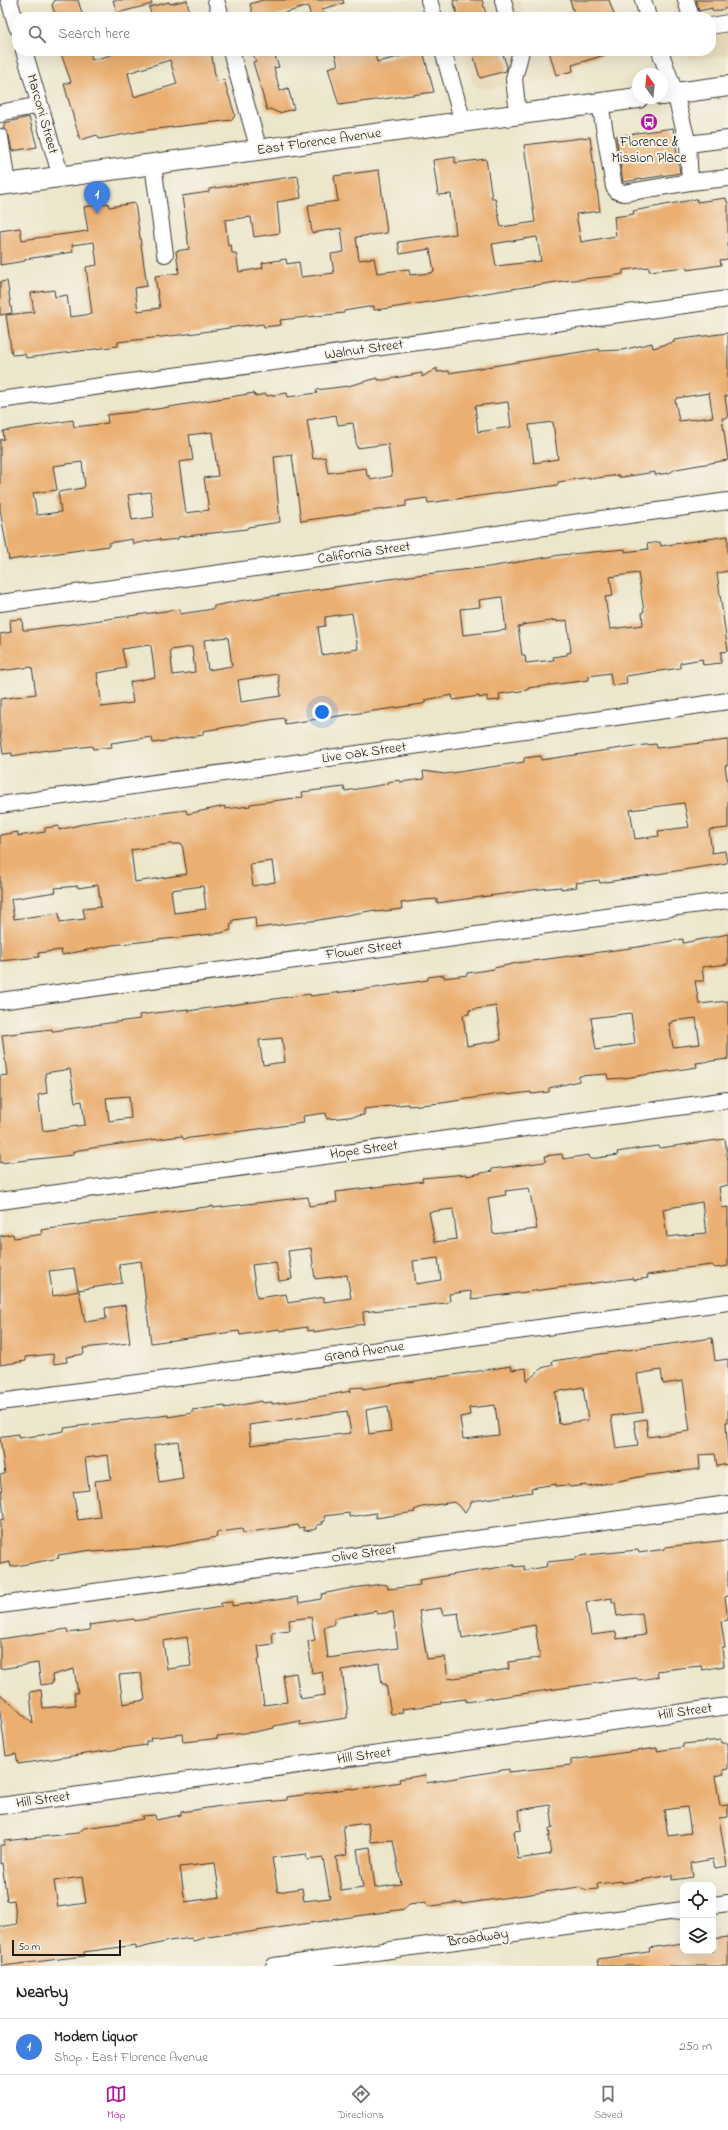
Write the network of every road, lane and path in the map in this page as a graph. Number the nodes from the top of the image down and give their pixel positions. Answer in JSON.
{"nodes":[{"id":1,"x":9,"y":0,"type":"edge"},
{"id":2,"x":216,"y":0,"type":"edge"},
{"id":3,"x":429,"y":0,"type":"edge"},
{"id":4,"x":503,"y":0,"type":"edge"},
{"id":5,"x":643,"y":0,"type":"edge"},
{"id":6,"x":686,"y":0,"type":"edge"},
{"id":7,"x":13,"y":12,"type":"edge"},
{"id":8,"x":220,"y":12,"type":"edge"},
{"id":9,"x":433,"y":12,"type":"edge"},
{"id":10,"x":506,"y":12,"type":"edge"},
{"id":11,"x":647,"y":12,"type":"edge"},
{"id":12,"x":690,"y":12,"type":"edge"},
{"id":13,"x":728,"y":23,"type":"edge"},
{"id":14,"x":716,"y":25,"type":"edge"},
{"id":15,"x":25,"y":56,"type":"edge"},
{"id":16,"x":232,"y":56,"type":"edge"},
{"id":17,"x":444,"y":56,"type":"edge"},
{"id":18,"x":520,"y":56,"type":"edge"},
{"id":19,"x":661,"y":56,"type":"edge"},
{"id":20,"x":728,"y":86,"type":"edge"},
{"id":21,"x":669,"y":94,"type":"edge"},
{"id":22,"x":632,"y":99,"type":"edge"},
{"id":23,"x":600,"y":103,"type":"junction"},
{"id":24,"x":40,"y":105,"type":"junction"},
{"id":25,"x":0,"y":114,"type":"edge"},
{"id":26,"x":518,"y":114,"type":"junction"},
{"id":27,"x":463,"y":122,"type":"junction"},
{"id":28,"x":0,"y":137,"type":"edge"},
{"id":29,"x":728,"y":139,"type":"edge"},
{"id":30,"x":688,"y":144,"type":"junction"},
{"id":31,"x":259,"y":150,"type":"junction"},
{"id":32,"x":154,"y":164,"type":"junction"},
{"id":33,"x":61,"y":177,"type":"junction"},
{"id":34,"x":728,"y":178,"type":"edge"},
{"id":35,"x":690,"y":182,"type":"junction"},
{"id":36,"x":4,"y":185,"type":"edge"},
{"id":37,"x":165,"y":254,"type":"dead end"},
{"id":38,"x":728,"y":299,"type":"edge"},
{"id":39,"x":0,"y":400,"type":"edge"},
{"id":40,"x":728,"y":500,"type":"edge"},
{"id":41,"x":0,"y":603,"type":"edge"},
{"id":42,"x":728,"y":701,"type":"edge"},
{"id":43,"x":0,"y":805,"type":"edge"},
{"id":44,"x":728,"y":900,"type":"edge"},
{"id":45,"x":0,"y":1001,"type":"edge"},
{"id":46,"x":728,"y":1100,"type":"edge"},
{"id":47,"x":0,"y":1201,"type":"edge"},
{"id":48,"x":728,"y":1302,"type":"edge"},
{"id":49,"x":0,"y":1402,"type":"edge"},
{"id":50,"x":728,"y":1504,"type":"edge"},
{"id":51,"x":0,"y":1605,"type":"edge"},
{"id":52,"x":728,"y":1706,"type":"edge"},
{"id":53,"x":0,"y":1806,"type":"edge"},
{"id":54,"x":728,"y":1903,"type":"edge"},
{"id":55,"x":716,"y":1905,"type":"edge"},
{"id":56,"x":680,"y":1910,"type":"edge"},
{"id":57,"x":274,"y":1966,"type":"edge"}],
"edges":[{"from":1,"to":7,"type":"street"},
{"from":2,"to":8,"type":"street"},
{"from":3,"to":9,"type":"street"},
{"from":4,"to":10,"type":"street"},
{"from":5,"to":11,"type":"street"},
{"from":6,"to":12,"type":"street"},
{"from":13,"to":14,"type":"street"},
{"from":15,"to":24,"type":"street","name":"Marconi Street"},
{"from":16,"to":31,"type":"street"},
{"from":17,"to":27,"type":"street"},
{"from":18,"to":26,"type":"street"},
{"from":19,"to":21,"type":"street"},
{"from":20,"to":21,"type":"main road"},
{"from":21,"to":30,"type":"street"},
{"from":22,"to":23,"type":"main road","name":"East Florence Avenue"},
{"from":23,"to":26,"type":"main road","name":"East Florence Avenue"},
{"from":23,"to":35,"type":"street"},
{"from":24,"to":25,"type":"street"},
{"from":24,"to":33,"type":"street","name":"Marconi Street"},
{"from":26,"to":27,"type":"main road","name":"East Florence Avenue"},
{"from":27,"to":31,"type":"main road","name":"East Florence Avenue"},
{"from":28,"to":36,"type":"street"},
{"from":29,"to":30,"type":"street"},
{"from":30,"to":35,"type":"street"},
{"from":31,"to":32,"type":"main road","name":"East Florence Avenue"},
{"from":32,"to":33,"type":"main road","name":"East Florence Avenue"},
{"from":32,"to":37,"type":"street"},
{"from":33,"to":36,"type":"main road","name":"East Florence Avenue"},
{"from":34,"to":35,"type":"street"},
{"from":38,"to":39,"type":"street","name":"Walnut Street"},
{"from":40,"to":41,"type":"street","name":"California Street"},
{"from":42,"to":43,"type":"street","name":"Live Oak Street"},
{"from":44,"to":45,"type":"street","name":"Flower Street"},
{"from":46,"to":47,"type":"street","name":"Hope Street"},
{"from":48,"to":49,"type":"street","name":"Grand Avenue"},
{"from":50,"to":51,"type":"street","name":"Olive Street"},
{"from":52,"to":53,"type":"street","name":"Hill Street"},
{"from":54,"to":55,"type":"street"},
{"from":56,"to":57,"type":"street","name":"Broadway"}]}
